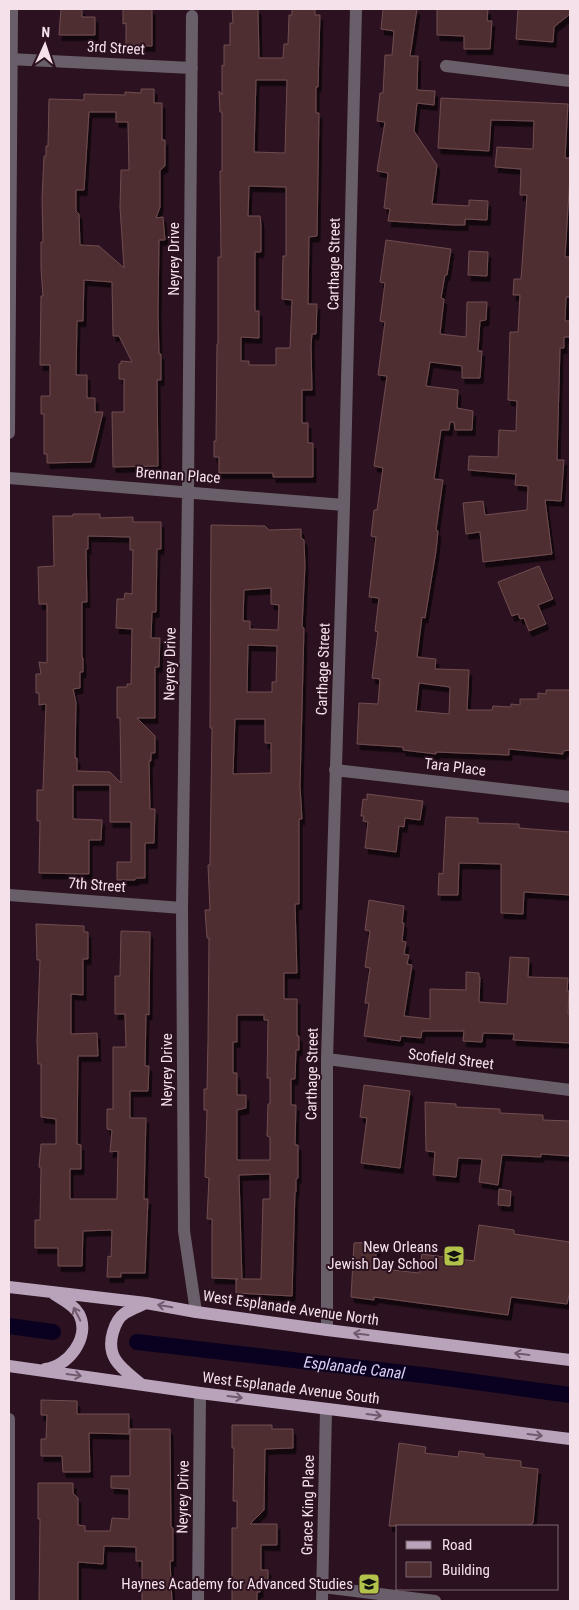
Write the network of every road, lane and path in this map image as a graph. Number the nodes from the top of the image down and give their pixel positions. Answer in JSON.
{"nodes":[{"id":1,"x":12,"y":9,"type":"edge"},
{"id":2,"x":356,"y":9,"type":"edge"},
{"id":3,"x":192,"y":16,"type":"dead end"},
{"id":4,"x":11,"y":59,"type":"edge"},
{"id":5,"x":446,"y":66,"type":"dead end"},
{"id":6,"x":192,"y":68,"type":"junction"},
{"id":7,"x":570,"y":81,"type":"edge"},
{"id":8,"x":9,"y":432,"type":"edge"},
{"id":9,"x":9,"y":478,"type":"edge"},
{"id":10,"x":188,"y":492,"type":"junction"},
{"id":11,"x":344,"y":505,"type":"junction"},
{"id":12,"x":336,"y":770,"type":"junction"},
{"id":13,"x":570,"y":797,"type":"edge"},
{"id":14,"x":9,"y":895,"type":"edge"},
{"id":15,"x":182,"y":908,"type":"junction"},
{"id":16,"x":327,"y":1059,"type":"junction"},
{"id":17,"x":570,"y":1090,"type":"edge"},
{"id":18,"x":9,"y":1287,"type":"edge"},
{"id":19,"x":51,"y":1292,"type":"junction"},
{"id":20,"x":146,"y":1303,"type":"junction"},
{"id":21,"x":196,"y":1312,"type":"junction"},
{"id":22,"x":327,"y":1330,"type":"junction"},
{"id":23,"x":570,"y":1360,"type":"edge"},
{"id":24,"x":9,"y":1366,"type":"edge"},
{"id":25,"x":38,"y":1370,"type":"junction"},
{"id":26,"x":142,"y":1385,"type":"junction"},
{"id":27,"x":200,"y":1393,"type":"junction"},
{"id":28,"x":326,"y":1409,"type":"junction"},
{"id":29,"x":9,"y":1419,"type":"edge"},
{"id":30,"x":570,"y":1439,"type":"edge"},
{"id":31,"x":322,"y":1587,"type":"junction"},
{"id":32,"x":9,"y":1601,"type":"edge"},
{"id":33,"x":198,"y":1601,"type":"edge"},
{"id":34,"x":322,"y":1601,"type":"edge"},
{"id":35,"x":435,"y":1601,"type":"edge"}],
"edges":[{"from":1,"to":4,"type":"street"},
{"from":2,"to":11,"type":"street","name":"Carthage Street"},
{"from":3,"to":6,"type":"street","name":"Neyrey Drive"},
{"from":4,"to":6,"type":"street","name":"3rd Street"},
{"from":4,"to":8,"type":"street"},
{"from":5,"to":7,"type":"street"},
{"from":6,"to":10,"type":"street","name":"Neyrey Drive"},
{"from":9,"to":10,"type":"street","name":"Brennan Place"},
{"from":10,"to":11,"type":"street","name":"Brennan Place"},
{"from":10,"to":15,"type":"street","name":"Neyrey Drive"},
{"from":11,"to":12,"type":"street","name":"Carthage Street"},
{"from":12,"to":13,"type":"street","name":"Tara Place"},
{"from":12,"to":16,"type":"street","name":"Carthage Street"},
{"from":14,"to":15,"type":"street","name":"7th Street"},
{"from":15,"to":21,"type":"street","name":"Neyrey Drive"},
{"from":16,"to":17,"type":"street","name":"Scofield Street"},
{"from":16,"to":22,"type":"street","name":"Carthage Street"},
{"from":18,"to":19,"type":"main road","name":"West Esplanade Avenue North"},
{"from":19,"to":20,"type":"main road","name":"West Esplanade Avenue North"},
{"from":25,"to":19,"type":"main road","one_way":true},
{"from":21,"to":20,"type":"main road","name":"West Esplanade Avenue North","one_way":true},
{"from":20,"to":26,"type":"main road"},
{"from":21,"to":22,"type":"main road","name":"West Esplanade Avenue North"},
{"from":23,"to":22,"type":"main road","name":"West Esplanade Avenue North","one_way":true},
{"from":24,"to":25,"type":"main road","name":"West Esplanade Avenue South"},
{"from":25,"to":26,"type":"main road","name":"West Esplanade Avenue South","one_way":true},
{"from":26,"to":27,"type":"main road","name":"West Esplanade Avenue South"},
{"from":27,"to":28,"type":"main road","name":"West Esplanade Avenue South","one_way":true},
{"from":27,"to":33,"type":"street","name":"Neyrey Drive"},
{"from":28,"to":30,"type":"main road","name":"West Esplanade Avenue South","one_way":true},
{"from":28,"to":31,"type":"street","name":"Grace King Place"},
{"from":29,"to":32,"type":"street"},
{"from":31,"to":34,"type":"street","name":"Grace King Place"},
{"from":31,"to":35,"type":"street"}]}
